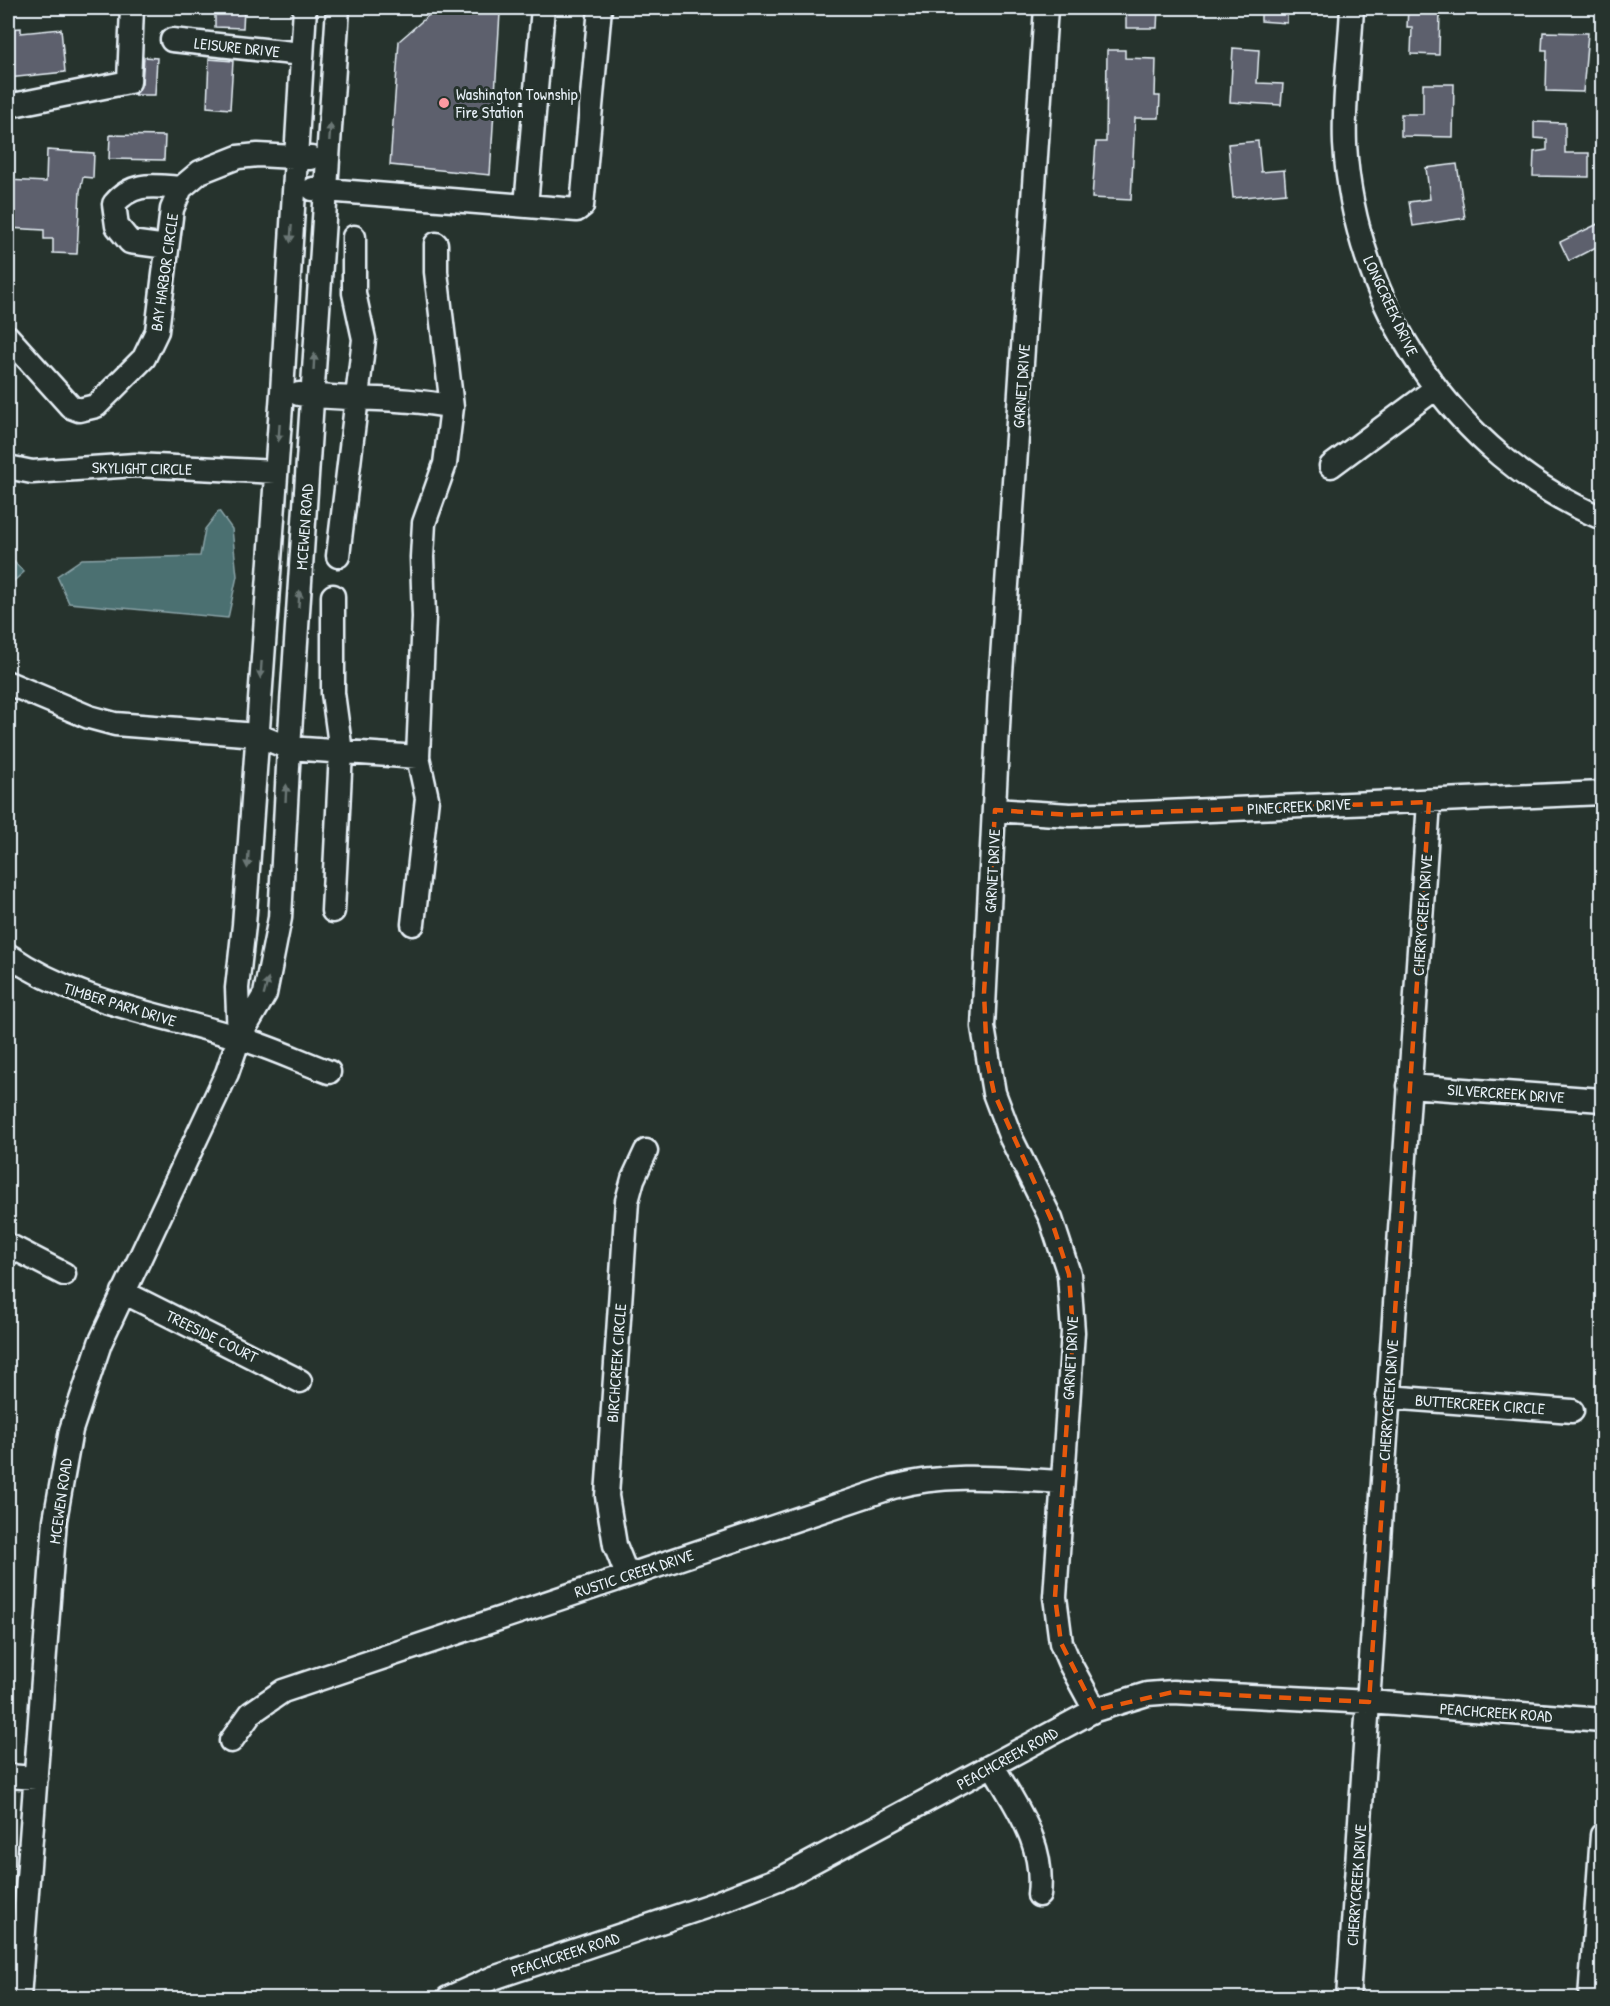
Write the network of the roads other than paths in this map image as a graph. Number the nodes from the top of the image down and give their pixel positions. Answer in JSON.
{"nodes":[{"id":1,"x":132,"y":8,"type":"edge"},
{"id":2,"x":305,"y":8,"type":"edge"},
{"id":3,"x":338,"y":8,"type":"edge"},
{"id":4,"x":543,"y":8,"type":"edge"},
{"id":5,"x":600,"y":8,"type":"edge"},
{"id":6,"x":1046,"y":8,"type":"edge"},
{"id":7,"x":1352,"y":8,"type":"edge"},
{"id":8,"x":172,"y":40,"type":"dead end"},
{"id":9,"x":302,"y":54,"type":"junction"},
{"id":10,"x":8,"y":106,"type":"edge"},
{"id":11,"x":296,"y":157,"type":"junction"},
{"id":12,"x":328,"y":159,"type":"junction"},
{"id":13,"x":181,"y":188,"type":"junction"},
{"id":14,"x":294,"y":188,"type":"junction"},
{"id":15,"x":326,"y":190,"type":"junction"},
{"id":16,"x":526,"y":206,"type":"junction"},
{"id":17,"x":354,"y":237,"type":"dead end"},
{"id":18,"x":436,"y":244,"type":"dead end"},
{"id":19,"x":167,"y":247,"type":"junction"},
{"id":20,"x":8,"y":337,"type":"edge"},
{"id":21,"x":1436,"y":388,"type":"junction"},
{"id":22,"x":282,"y":392,"type":"junction"},
{"id":23,"x":312,"y":396,"type":"junction"},
{"id":24,"x":357,"y":399,"type":"junction"},
{"id":25,"x":452,"y":407,"type":"junction"},
{"id":26,"x":1331,"y":466,"type":"dead end"},
{"id":27,"x":8,"y":467,"type":"edge"},
{"id":28,"x":276,"y":472,"type":"junction"},
{"id":29,"x":1602,"y":518,"type":"edge"},
{"id":30,"x":338,"y":556,"type":"dead end"},
{"id":31,"x":333,"y":596,"type":"dead end"},
{"id":32,"x":8,"y":683,"type":"edge"},
{"id":33,"x":256,"y":735,"type":"junction"},
{"id":34,"x":288,"y":748,"type":"junction"},
{"id":35,"x":341,"y":752,"type":"junction"},
{"id":36,"x":418,"y":757,"type":"junction"},
{"id":37,"x":1602,"y":793,"type":"edge"},
{"id":38,"x":1429,"y":802,"type":"junction"},
{"id":39,"x":995,"y":810,"type":"junction"},
{"id":40,"x":333,"y":911,"type":"dead end"},
{"id":41,"x":413,"y":924,"type":"dead end"},
{"id":42,"x":8,"y":955,"type":"edge"},
{"id":43,"x":239,"y":1038,"type":"junction"},
{"id":44,"x":329,"y":1072,"type":"dead end"},
{"id":45,"x":1409,"y":1086,"type":"junction"},
{"id":46,"x":1602,"y":1100,"type":"edge"},
{"id":47,"x":646,"y":1151,"type":"dead end"},
{"id":48,"x":8,"y":1245,"type":"edge"},
{"id":49,"x":64,"y":1274,"type":"dead end"},
{"id":50,"x":123,"y":1292,"type":"junction"},
{"id":51,"x":300,"y":1381,"type":"dead end"},
{"id":52,"x":1388,"y":1397,"type":"junction"},
{"id":53,"x":1572,"y":1411,"type":"dead end"},
{"id":54,"x":1062,"y":1482,"type":"junction"},
{"id":55,"x":627,"y":1575,"type":"junction"},
{"id":56,"x":1369,"y":1702,"type":"junction"},
{"id":57,"x":1095,"y":1710,"type":"junction"},
{"id":58,"x":1602,"y":1720,"type":"edge"},
{"id":59,"x":231,"y":1741,"type":"dead end"},
{"id":60,"x":993,"y":1766,"type":"junction"},
{"id":61,"x":8,"y":1776,"type":"edge"},
{"id":62,"x":36,"y":1778,"type":"junction"},
{"id":63,"x":1602,"y":1835,"type":"edge"},
{"id":64,"x":1039,"y":1895,"type":"dead end"},
{"id":65,"x":1600,"y":1912,"type":"edge"},
{"id":66,"x":19,"y":1998,"type":"edge"},
{"id":67,"x":448,"y":1998,"type":"edge"},
{"id":68,"x":1348,"y":1998,"type":"edge"},
{"id":69,"x":1590,"y":1998,"type":"edge"}],
"edges":[{"from":1,"to":10,"type":"street"},
{"from":2,"to":9,"type":"street","name":"MCEWEN ROAD"},
{"from":12,"to":3,"type":"street","name":"MCEWEN ROAD","one_way":true},
{"from":4,"to":16,"type":"street"},
{"from":5,"to":16,"type":"street"},
{"from":6,"to":39,"type":"street","name":"GARNET DRIVE"},
{"from":7,"to":21,"type":"street","name":"LONGCREEK DRIVE"},
{"from":8,"to":9,"type":"street","name":"LEISURE DRIVE"},
{"from":9,"to":11,"type":"street","name":"MCEWEN ROAD"},
{"from":11,"to":12,"type":"street"},
{"from":11,"to":13,"type":"street"},
{"from":11,"to":14,"type":"street","name":"MCEWEN ROAD"},
{"from":12,"to":15,"type":"street","name":"MCEWEN ROAD"},
{"from":13,"to":19,"type":"street","name":"BAY HARBOR CIRCLE"},
{"from":13,"to":19,"type":"street"},
{"from":14,"to":15,"type":"street"},
{"from":14,"to":22,"type":"street","name":"MCEWEN ROAD","one_way":true},
{"from":15,"to":16,"type":"street"},
{"from":23,"to":15,"type":"street","name":"MCEWEN ROAD","one_way":true},
{"from":17,"to":24,"type":"street"},
{"from":18,"to":25,"type":"street"},
{"from":19,"to":20,"type":"street","name":"BAY HARBOR CIRCLE"},
{"from":21,"to":26,"type":"street"},
{"from":21,"to":29,"type":"street","name":"LONGCREEK DRIVE"},
{"from":22,"to":23,"type":"street"},
{"from":22,"to":28,"type":"street","name":"MCEWEN ROAD","one_way":true},
{"from":23,"to":24,"type":"street"},
{"from":34,"to":23,"type":"street","name":"MCEWEN ROAD","one_way":true},
{"from":24,"to":25,"type":"street"},
{"from":24,"to":30,"type":"street"},
{"from":25,"to":36,"type":"street"},
{"from":27,"to":28,"type":"street","name":"SKYLIGHT CIRCLE"},
{"from":28,"to":33,"type":"street","name":"MCEWEN ROAD","one_way":true},
{"from":31,"to":35,"type":"street"},
{"from":32,"to":33,"type":"street"},
{"from":33,"to":34,"type":"street"},
{"from":33,"to":43,"type":"street","name":"MCEWEN ROAD","one_way":true},
{"from":34,"to":35,"type":"street"},
{"from":43,"to":34,"type":"street","name":"MCEWEN ROAD","one_way":true},
{"from":35,"to":36,"type":"street"},
{"from":35,"to":40,"type":"street"},
{"from":36,"to":41,"type":"street"},
{"from":37,"to":38,"type":"street","name":"PINECREEK DRIVE"},
{"from":38,"to":39,"type":"street","name":"PINECREEK DRIVE"},
{"from":38,"to":45,"type":"street","name":"CHERRYCREEK DRIVE"},
{"from":39,"to":54,"type":"street","name":"GARNET DRIVE"},
{"from":42,"to":43,"type":"street","name":"TIMBER PARK DRIVE"},
{"from":43,"to":44,"type":"street","name":"TIMBER PARK DRIVE"},
{"from":43,"to":50,"type":"street","name":"MCEWEN ROAD"},
{"from":45,"to":46,"type":"street","name":"SILVERCREEK DRIVE"},
{"from":45,"to":52,"type":"street","name":"CHERRYCREEK DRIVE"},
{"from":47,"to":55,"type":"street","name":"BIRCHCREEK CIRCLE"},
{"from":48,"to":49,"type":"street"},
{"from":50,"to":51,"type":"street","name":"TREESIDE COURT"},
{"from":50,"to":62,"type":"street","name":"MCEWEN ROAD"},
{"from":52,"to":53,"type":"street","name":"BUTTERCREEK CIRCLE"},
{"from":52,"to":56,"type":"street","name":"CHERRYCREEK DRIVE"},
{"from":54,"to":55,"type":"street","name":"RUSTIC CREEK DRIVE"},
{"from":54,"to":57,"type":"street","name":"GARNET DRIVE"},
{"from":55,"to":59,"type":"street","name":"RUSTIC CREEK DRIVE"},
{"from":56,"to":57,"type":"street","name":"PEACHCREEK ROAD"},
{"from":56,"to":58,"type":"street","name":"PEACHCREEK ROAD"},
{"from":56,"to":68,"type":"street","name":"CHERRYCREEK DRIVE"},
{"from":57,"to":60,"type":"street","name":"PEACHCREEK ROAD"},
{"from":60,"to":64,"type":"street"},
{"from":60,"to":67,"type":"street","name":"PEACHCREEK ROAD"},
{"from":61,"to":62,"type":"street"},
{"from":62,"to":66,"type":"street","name":"MCEWEN ROAD"},
{"from":63,"to":65,"type":"street"},
{"from":65,"to":69,"type":"street"}]}
